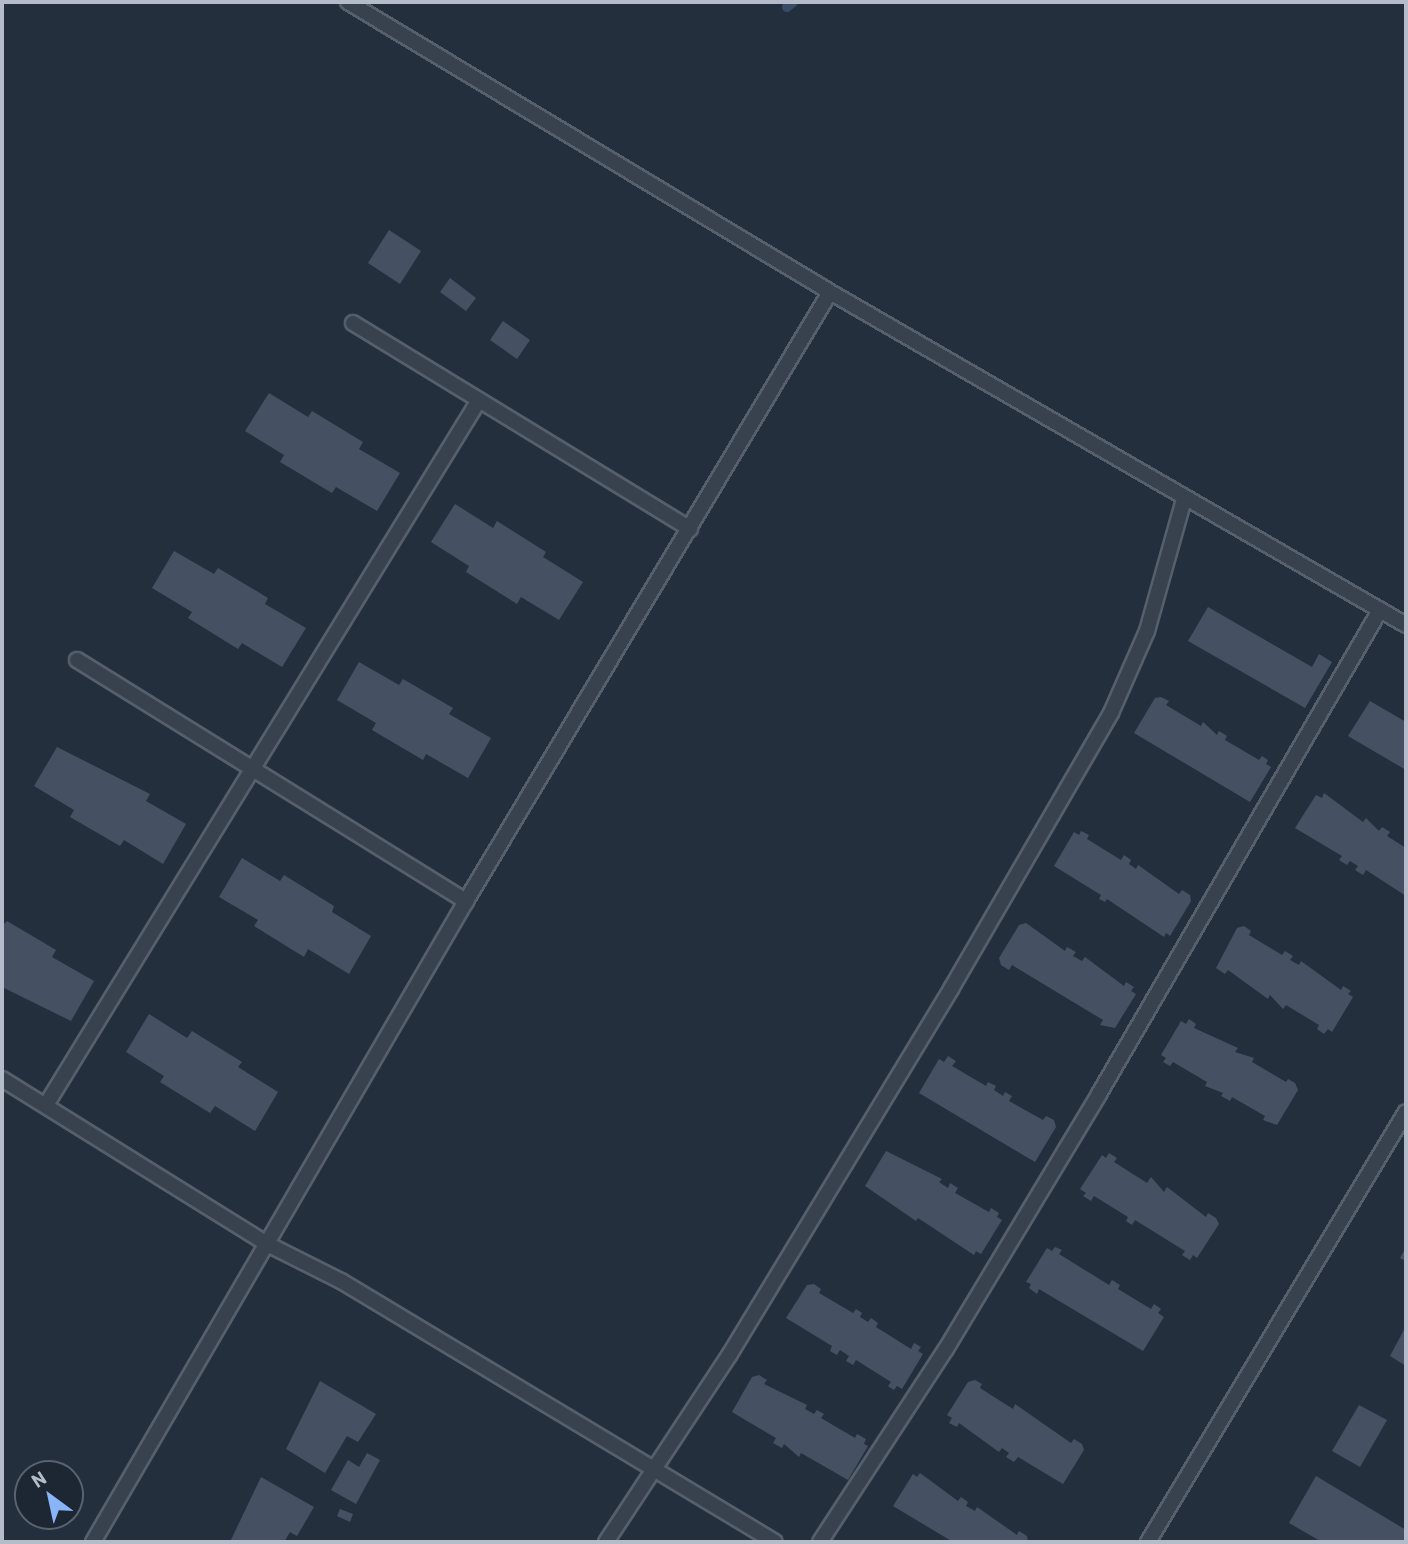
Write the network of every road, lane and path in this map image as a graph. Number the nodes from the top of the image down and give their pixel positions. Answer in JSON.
{"nodes":[{"id":1,"x":348,"y":2,"type":"edge"},
{"id":2,"x":830,"y":292,"type":"junction"},
{"id":3,"x":354,"y":323,"type":"dead end"},
{"id":4,"x":479,"y":400,"type":"junction"},
{"id":5,"x":1184,"y":499,"type":"junction"},
{"id":6,"x":690,"y":529,"type":"junction"},
{"id":7,"x":1380,"y":610,"type":"junction"},
{"id":8,"x":1406,"y":625,"type":"edge"},
{"id":9,"x":77,"y":660,"type":"dead end"},
{"id":10,"x":253,"y":768,"type":"junction"},
{"id":11,"x":466,"y":901,"type":"junction"},
{"id":12,"x":2,"y":1079,"type":"edge"},
{"id":13,"x":46,"y":1105,"type":"junction"},
{"id":14,"x":1406,"y":1112,"type":"edge"},
{"id":15,"x":269,"y":1245,"type":"junction"},
{"id":16,"x":654,"y":1472,"type":"junction"},
{"id":17,"x":93,"y":1542,"type":"edge"},
{"id":18,"x":606,"y":1542,"type":"edge"},
{"id":19,"x":775,"y":1542,"type":"edge"},
{"id":20,"x":820,"y":1542,"type":"edge"},
{"id":21,"x":1148,"y":1542,"type":"edge"}],
"edges":[{"from":1,"to":2,"type":"lane"},
{"from":2,"to":5,"type":"lane"},
{"from":2,"to":6,"type":"lane"},
{"from":3,"to":4,"type":"lane"},
{"from":4,"to":6,"type":"lane"},
{"from":4,"to":10,"type":"lane"},
{"from":5,"to":7,"type":"lane"},
{"from":5,"to":16,"type":"lane"},
{"from":6,"to":11,"type":"lane"},
{"from":7,"to":8,"type":"lane"},
{"from":7,"to":20,"type":"lane"},
{"from":9,"to":10,"type":"lane"},
{"from":10,"to":11,"type":"lane"},
{"from":10,"to":13,"type":"lane"},
{"from":11,"to":15,"type":"lane"},
{"from":12,"to":13,"type":"lane"},
{"from":13,"to":15,"type":"lane"},
{"from":14,"to":21,"type":"lane"},
{"from":15,"to":16,"type":"lane"},
{"from":15,"to":17,"type":"lane"},
{"from":16,"to":18,"type":"lane"},
{"from":16,"to":19,"type":"lane"}]}
